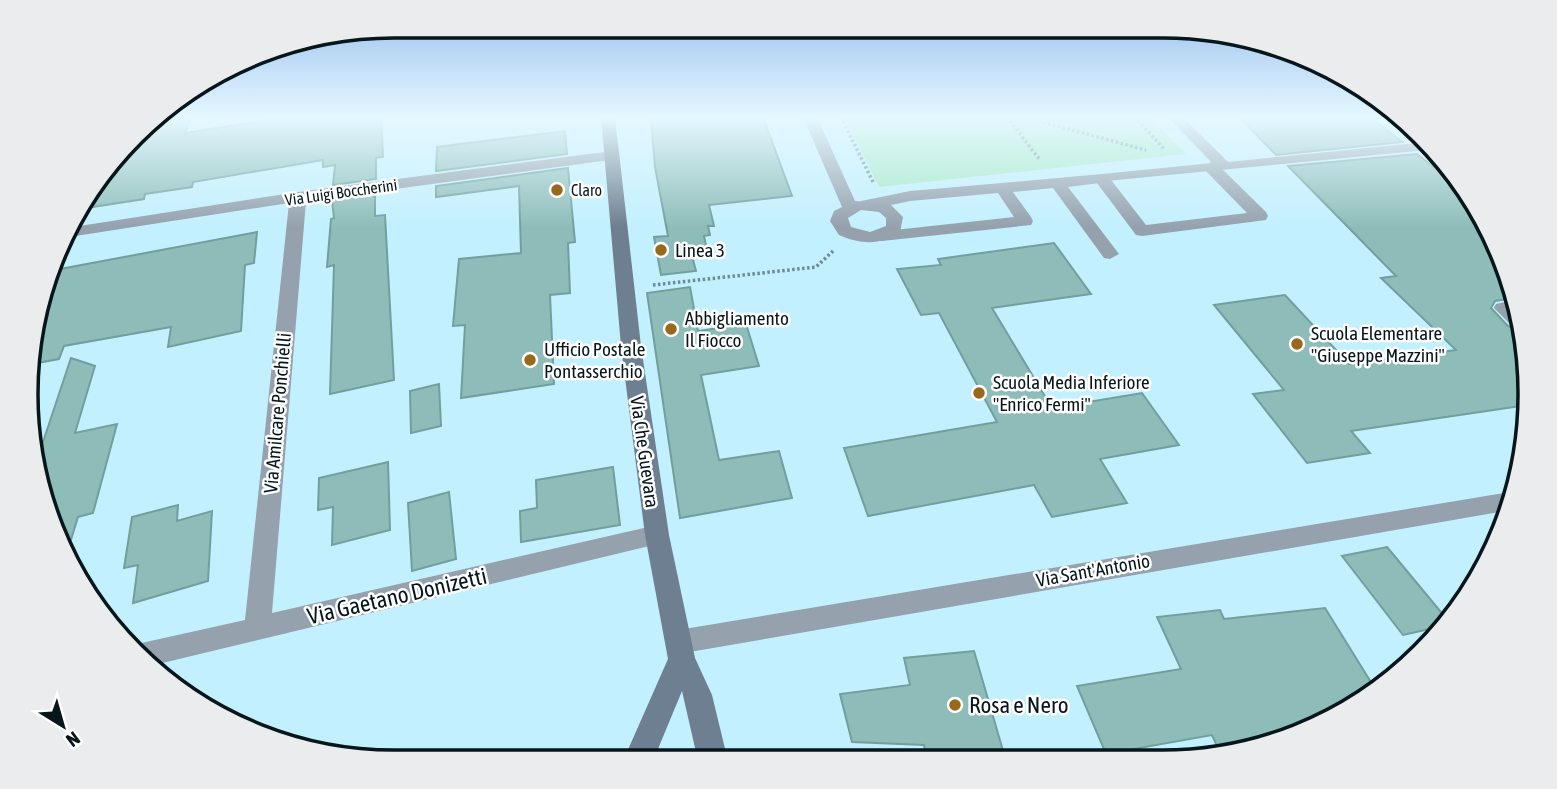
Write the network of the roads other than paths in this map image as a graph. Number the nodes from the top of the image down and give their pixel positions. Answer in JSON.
{"nodes":[{"id":1,"x":834,"y":154,"type":"edge"},
{"id":2,"x":1207,"y":154,"type":"edge"},
{"id":3,"x":1352,"y":154,"type":"edge"},
{"id":4,"x":612,"y":156,"type":"joint"},
{"id":5,"x":1218,"y":167,"type":"junction"},
{"id":6,"x":1102,"y":179,"type":"junction"},
{"id":7,"x":1057,"y":183,"type":"junction"},
{"id":8,"x":1002,"y":188,"type":"junction"},
{"id":9,"x":298,"y":197,"type":"junction"},
{"id":10,"x":867,"y":204,"type":"junction"},
{"id":11,"x":78,"y":231,"type":"edge"},
{"id":12,"x":882,"y":236,"type":"junction"},
{"id":13,"x":1110,"y":254,"type":"dead end"},
{"id":14,"x":1502,"y":502,"type":"edge"},
{"id":15,"x":657,"y":535,"type":"junction"},
{"id":16,"x":257,"y":629,"type":"junction"},
{"id":17,"x":680,"y":650,"type":"junction"},
{"id":18,"x":151,"y":654,"type":"edge"},
{"id":19,"x":642,"y":750,"type":"edge"},
{"id":20,"x":710,"y":750,"type":"edge"}],
"edges":[{"from":1,"to":10,"type":"street"},
{"from":2,"to":5,"type":"street"},
{"from":3,"to":5,"type":"street"},
{"from":4,"to":9,"type":"street","name":"Via Luigi Boccherini"},
{"from":4,"to":15,"type":"main road","name":"Via Che Guevara"},
{"from":5,"to":6,"type":"street"},
{"from":5,"to":6,"type":"street"},
{"from":6,"to":7,"type":"street"},
{"from":7,"to":8,"type":"street"},
{"from":7,"to":13,"type":"street"},
{"from":8,"to":10,"type":"street"},
{"from":8,"to":12,"type":"street"},
{"from":9,"to":11,"type":"street","name":"Via Luigi Boccherini"},
{"from":9,"to":16,"type":"street","name":"Via Amilcare Ponchielli"},
{"from":10,"to":12,"type":"street"},
{"from":10,"to":12,"type":"street"},
{"from":14,"to":17,"type":"street","name":"Via Sant'Antonio"},
{"from":15,"to":16,"type":"street","name":"Via Gaetano Donizetti"},
{"from":15,"to":17,"type":"main road","name":"Via Che Guevara"},
{"from":16,"to":18,"type":"street","name":"Via Gaetano Donizetti"},
{"from":17,"to":19,"type":"main road"},
{"from":17,"to":20,"type":"main road","name":"Via Che Guevara"}]}
